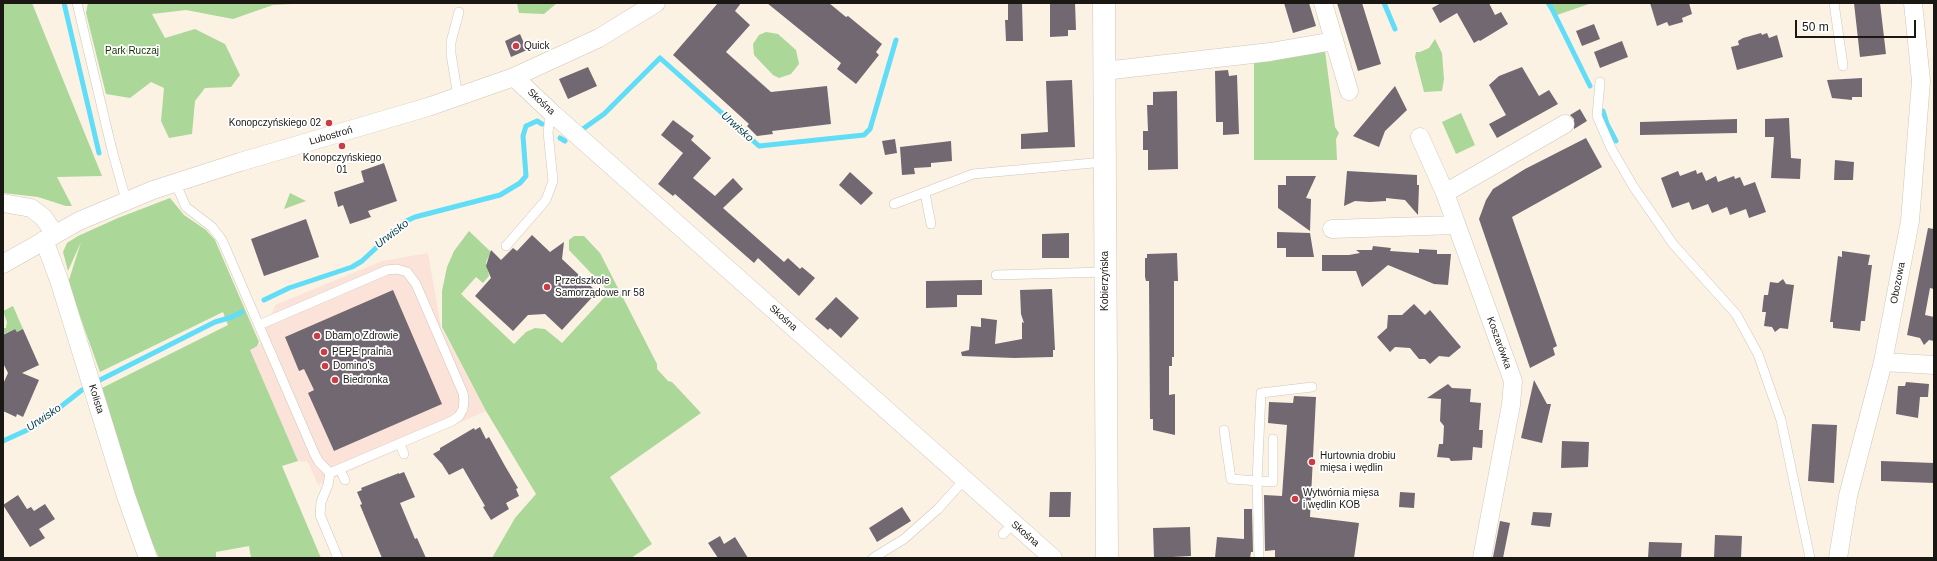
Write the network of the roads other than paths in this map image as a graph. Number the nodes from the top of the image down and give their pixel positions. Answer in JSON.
{"nodes":[{"id":1,"x":77,"y":3,"type":"edge"},
{"id":2,"x":656,"y":3,"type":"edge"},
{"id":3,"x":1104,"y":3,"type":"edge"},
{"id":4,"x":1323,"y":3,"type":"edge"},
{"id":5,"x":1834,"y":3,"type":"edge"},
{"id":6,"x":1913,"y":3,"type":"edge"},
{"id":7,"x":459,"y":12,"type":"dead end"},
{"id":8,"x":1334,"y":41,"type":"junction"},
{"id":9,"x":1843,"y":66,"type":"dead end"},
{"id":10,"x":1104,"y":71,"type":"junction"},
{"id":11,"x":514,"y":77,"type":"junction"},
{"id":12,"x":1600,"y":82,"type":"dead end"},
{"id":13,"x":1928,"y":82,"type":"edge"},
{"id":14,"x":1349,"y":91,"type":"dead end"},
{"id":15,"x":458,"y":97,"type":"junction"},
{"id":16,"x":551,"y":112,"type":"junction"},
{"id":17,"x":1565,"y":124,"type":"dead end"},
{"id":18,"x":1420,"y":137,"type":"dead end"},
{"id":19,"x":1104,"y":162,"type":"junction"},
{"id":20,"x":175,"y":182,"type":"junction"},
{"id":21,"x":925,"y":192,"type":"junction"},
{"id":22,"x":1445,"y":193,"type":"junction"},
{"id":23,"x":126,"y":200,"type":"junction"},
{"id":24,"x":3,"y":203,"type":"edge"},
{"id":25,"x":894,"y":204,"type":"dead end"},
{"id":26,"x":931,"y":224,"type":"dead end"},
{"id":27,"x":1456,"y":225,"type":"junction"},
{"id":28,"x":1332,"y":229,"type":"dead end"},
{"id":29,"x":49,"y":237,"type":"junction"},
{"id":30,"x":506,"y":246,"type":"dead end"},
{"id":31,"x":3,"y":264,"type":"edge"},
{"id":32,"x":1105,"y":272,"type":"junction"},
{"id":33,"x":996,"y":275,"type":"dead end"},
{"id":34,"x":259,"y":325,"type":"junction"},
{"id":35,"x":1883,"y":362,"type":"junction"},
{"id":36,"x":1934,"y":365,"type":"edge"},
{"id":37,"x":1312,"y":387,"type":"dead end"},
{"id":38,"x":1224,"y":430,"type":"dead end"},
{"id":39,"x":1273,"y":440,"type":"dead end"},
{"id":40,"x":400,"y":444,"type":"junction"},
{"id":41,"x":404,"y":454,"type":"dead end"},
{"id":42,"x":340,"y":470,"type":"junction"},
{"id":43,"x":330,"y":473,"type":"junction"},
{"id":44,"x":965,"y":479,"type":"junction"},
{"id":45,"x":345,"y":480,"type":"dead end"},
{"id":46,"x":1257,"y":481,"type":"junction"},
{"id":47,"x":148,"y":558,"type":"edge"},
{"id":48,"x":338,"y":558,"type":"edge"},
{"id":49,"x":874,"y":558,"type":"edge"},
{"id":50,"x":1053,"y":558,"type":"edge"},
{"id":51,"x":1107,"y":558,"type":"edge"},
{"id":52,"x":1259,"y":558,"type":"edge"},
{"id":53,"x":1482,"y":558,"type":"edge"},
{"id":54,"x":1810,"y":558,"type":"edge"},
{"id":55,"x":1838,"y":558,"type":"edge"}],
"edges":[{"from":1,"to":23,"type":"lane"},
{"from":2,"to":11,"type":"street","name":"Lubostroń"},
{"from":3,"to":10,"type":"street","name":"Kobierzyńska"},
{"from":4,"to":8,"type":"street"},
{"from":5,"to":9,"type":"lane"},
{"from":6,"to":13,"type":"street","name":"Obozowa"},
{"from":7,"to":15,"type":"lane"},
{"from":8,"to":10,"type":"street"},
{"from":8,"to":14,"type":"street"},
{"from":10,"to":19,"type":"street","name":"Kobierzyńska"},
{"from":11,"to":15,"type":"street","name":"Lubostroń"},
{"from":11,"to":16,"type":"street","name":"Skośna"},
{"from":12,"to":54,"type":"lane"},
{"from":13,"to":35,"type":"street","name":"Obozowa"},
{"from":15,"to":20,"type":"street","name":"Lubostroń"},
{"from":16,"to":30,"type":"lane"},
{"from":16,"to":44,"type":"street","name":"Skośna"},
{"from":17,"to":22,"type":"street"},
{"from":18,"to":22,"type":"street","name":"Koszarówka"},
{"from":19,"to":21,"type":"lane"},
{"from":19,"to":32,"type":"street","name":"Kobierzyńska"},
{"from":20,"to":23,"type":"street","name":"Lubostroń"},
{"from":20,"to":34,"type":"lane"},
{"from":21,"to":25,"type":"lane"},
{"from":21,"to":26,"type":"lane"},
{"from":22,"to":27,"type":"street","name":"Koszarówka"},
{"from":23,"to":29,"type":"street","name":"Lubostroń"},
{"from":24,"to":29,"type":"street","name":"Kolista"},
{"from":27,"to":28,"type":"street"},
{"from":27,"to":53,"type":"street","name":"Koszarówka"},
{"from":29,"to":31,"type":"street","name":"Lubostroń"},
{"from":29,"to":47,"type":"street","name":"Kolista"},
{"from":32,"to":33,"type":"lane"},
{"from":32,"to":51,"type":"street","name":"Kobierzyńska"},
{"from":34,"to":40,"type":"lane"},
{"from":34,"to":43,"type":"lane"},
{"from":35,"to":36,"type":"street"},
{"from":35,"to":55,"type":"street","name":"Obozowa"},
{"from":37,"to":46,"type":"lane"},
{"from":38,"to":46,"type":"lane"},
{"from":39,"to":46,"type":"lane"},
{"from":40,"to":41,"type":"lane"},
{"from":40,"to":42,"type":"lane"},
{"from":42,"to":43,"type":"lane"},
{"from":42,"to":45,"type":"lane"},
{"from":43,"to":48,"type":"lane"},
{"from":44,"to":49,"type":"lane"},
{"from":44,"to":50,"type":"street","name":"Skośna"},
{"from":46,"to":52,"type":"lane"}]}
